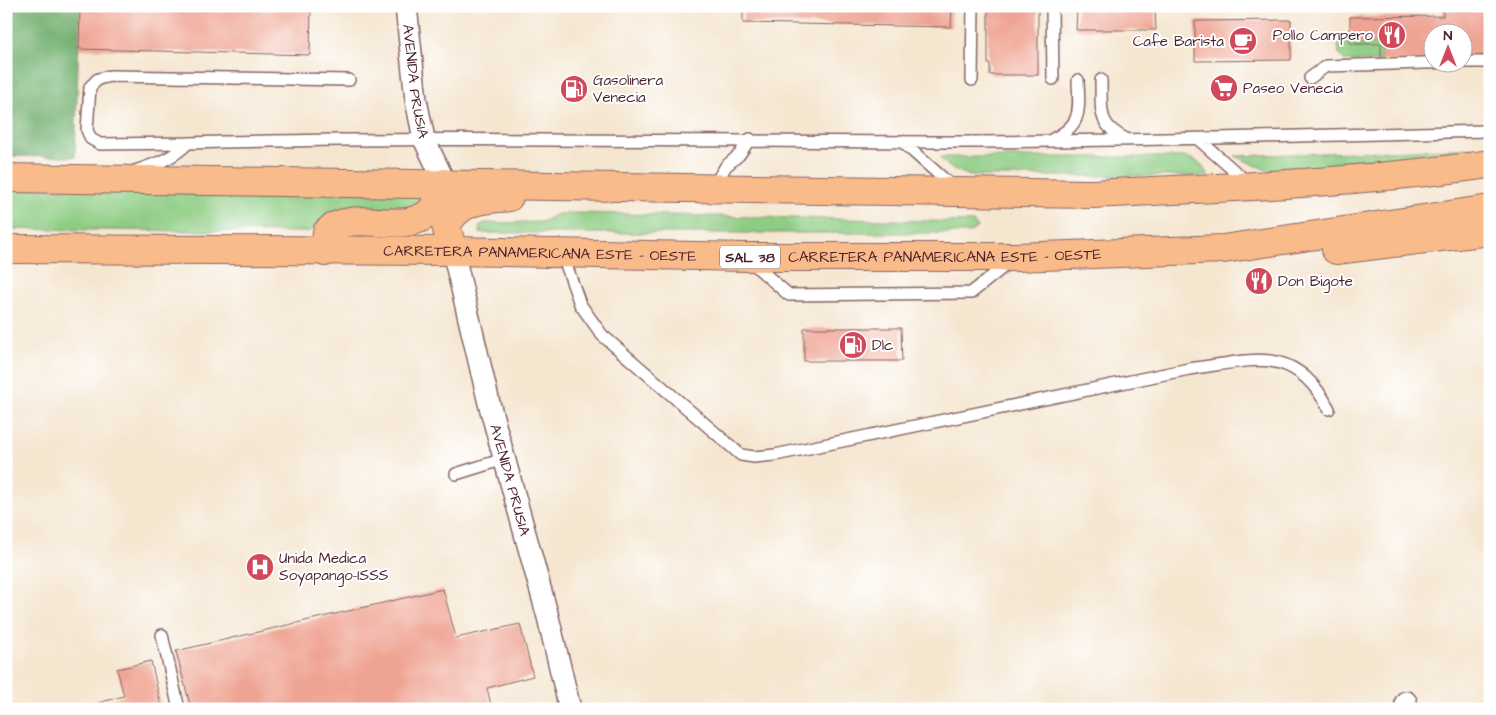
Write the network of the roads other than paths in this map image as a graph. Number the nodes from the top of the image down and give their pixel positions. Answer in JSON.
{"nodes":[{"id":1,"x":406,"y":6,"type":"edge"},
{"id":2,"x":973,"y":6,"type":"edge"},
{"id":3,"x":1052,"y":6,"type":"edge"},
{"id":4,"x":1474,"y":62,"type":"edge"},
{"id":5,"x":1490,"y":62,"type":"edge"},
{"id":6,"x":1424,"y":63,"type":"edge"},
{"id":7,"x":1310,"y":78,"type":"dead end"},
{"id":8,"x":1052,"y":79,"type":"dead end"},
{"id":9,"x":349,"y":80,"type":"dead end"},
{"id":10,"x":972,"y":80,"type":"dead end"},
{"id":11,"x":1078,"y":80,"type":"dead end"},
{"id":12,"x":1101,"y":80,"type":"dead end"},
{"id":13,"x":1490,"y":131,"type":"edge"},
{"id":14,"x":424,"y":138,"type":"junction"},
{"id":15,"x":750,"y":139,"type":"junction"},
{"id":16,"x":1198,"y":139,"type":"junction"},
{"id":17,"x":1051,"y":140,"type":"junction"},
{"id":18,"x":1128,"y":140,"type":"junction"},
{"id":19,"x":901,"y":141,"type":"junction"},
{"id":20,"x":188,"y":143,"type":"junction"},
{"id":21,"x":1490,"y":164,"type":"edge"},
{"id":22,"x":6,"y":178,"type":"edge"},
{"id":23,"x":110,"y":179,"type":"junction"},
{"id":24,"x":444,"y":183,"type":"junction"},
{"id":25,"x":713,"y":187,"type":"junction"},
{"id":26,"x":1253,"y":188,"type":"junction"},
{"id":27,"x":958,"y":192,"type":"junction"},
{"id":28,"x":1490,"y":209,"type":"edge"},
{"id":29,"x":1490,"y":231,"type":"edge"},
{"id":30,"x":1223,"y":249,"type":"junction"},
{"id":31,"x":6,"y":250,"type":"edge"},
{"id":32,"x":452,"y":251,"type":"junction"},
{"id":33,"x":325,"y":252,"type":"junction"},
{"id":34,"x":562,"y":253,"type":"junction"},
{"id":35,"x":1017,"y":256,"type":"junction"},
{"id":36,"x":746,"y":257,"type":"junction"},
{"id":37,"x":1329,"y":409,"type":"dead end"},
{"id":38,"x":504,"y":459,"type":"junction"},
{"id":39,"x":456,"y":474,"type":"dead end"},
{"id":40,"x":162,"y":635,"type":"dead end"},
{"id":41,"x":179,"y":709,"type":"edge"},
{"id":42,"x":570,"y":709,"type":"edge"}],
"edges":[{"from":1,"to":14,"type":"street","name":"AVENIDA PRUSIA"},
{"from":2,"to":10,"type":"lane"},
{"from":3,"to":8,"type":"lane"},
{"from":4,"to":5,"type":"lane"},
{"from":6,"to":7,"type":"lane"},
{"from":9,"to":20,"type":"lane"},
{"from":11,"to":17,"type":"lane"},
{"from":12,"to":18,"type":"lane"},
{"from":13,"to":16,"type":"lane"},
{"from":14,"to":15,"type":"lane"},
{"from":14,"to":20,"type":"lane"},
{"from":14,"to":24,"type":"street","name":"AVENIDA PRUSIA"},
{"from":15,"to":19,"type":"lane"},
{"from":15,"to":25,"type":"lane"},
{"from":16,"to":18,"type":"lane"},
{"from":16,"to":26,"type":"lane"},
{"from":17,"to":18,"type":"lane"},
{"from":17,"to":19,"type":"lane"},
{"from":19,"to":27,"type":"lane"},
{"from":20,"to":23,"type":"lane"},
{"from":21,"to":26,"type":"highway"},
{"from":22,"to":23,"type":"highway"},
{"from":23,"to":24,"type":"highway"},
{"from":24,"to":25,"type":"highway"},
{"from":24,"to":33,"type":"highway"},
{"from":25,"to":27,"type":"highway"},
{"from":25,"to":32,"type":"highway"},
{"from":26,"to":27,"type":"highway"},
{"from":28,"to":30,"type":"highway","name":"CARRETERA PANAMERICANA ESTE - OESTE","number":"SAL 38"},
{"from":29,"to":30,"type":"highway"},
{"from":30,"to":35,"type":"highway","name":"CARRETERA PANAMERICANA ESTE - OESTE","number":"SAL 38"},
{"from":31,"to":33,"type":"highway","name":"CARRETERA PANAMERICANA ESTE - OESTE","number":"SAL 38"},
{"from":32,"to":33,"type":"highway","name":"CARRETERA PANAMERICANA ESTE - OESTE","number":"SAL 38"},
{"from":32,"to":34,"type":"highway","name":"CARRETERA PANAMERICANA ESTE - OESTE","number":"SAL 38"},
{"from":32,"to":38,"type":"street","name":"AVENIDA PRUSIA"},
{"from":34,"to":36,"type":"highway","name":"CARRETERA PANAMERICANA ESTE - OESTE","number":"SAL 38"},
{"from":34,"to":37,"type":"lane"},
{"from":35,"to":36,"type":"highway","name":"CARRETERA PANAMERICANA ESTE - OESTE","number":"SAL 38"},
{"from":35,"to":36,"type":"lane"},
{"from":38,"to":39,"type":"lane"},
{"from":38,"to":42,"type":"street","name":"AVENIDA PRUSIA"},
{"from":40,"to":41,"type":"lane"}]}
